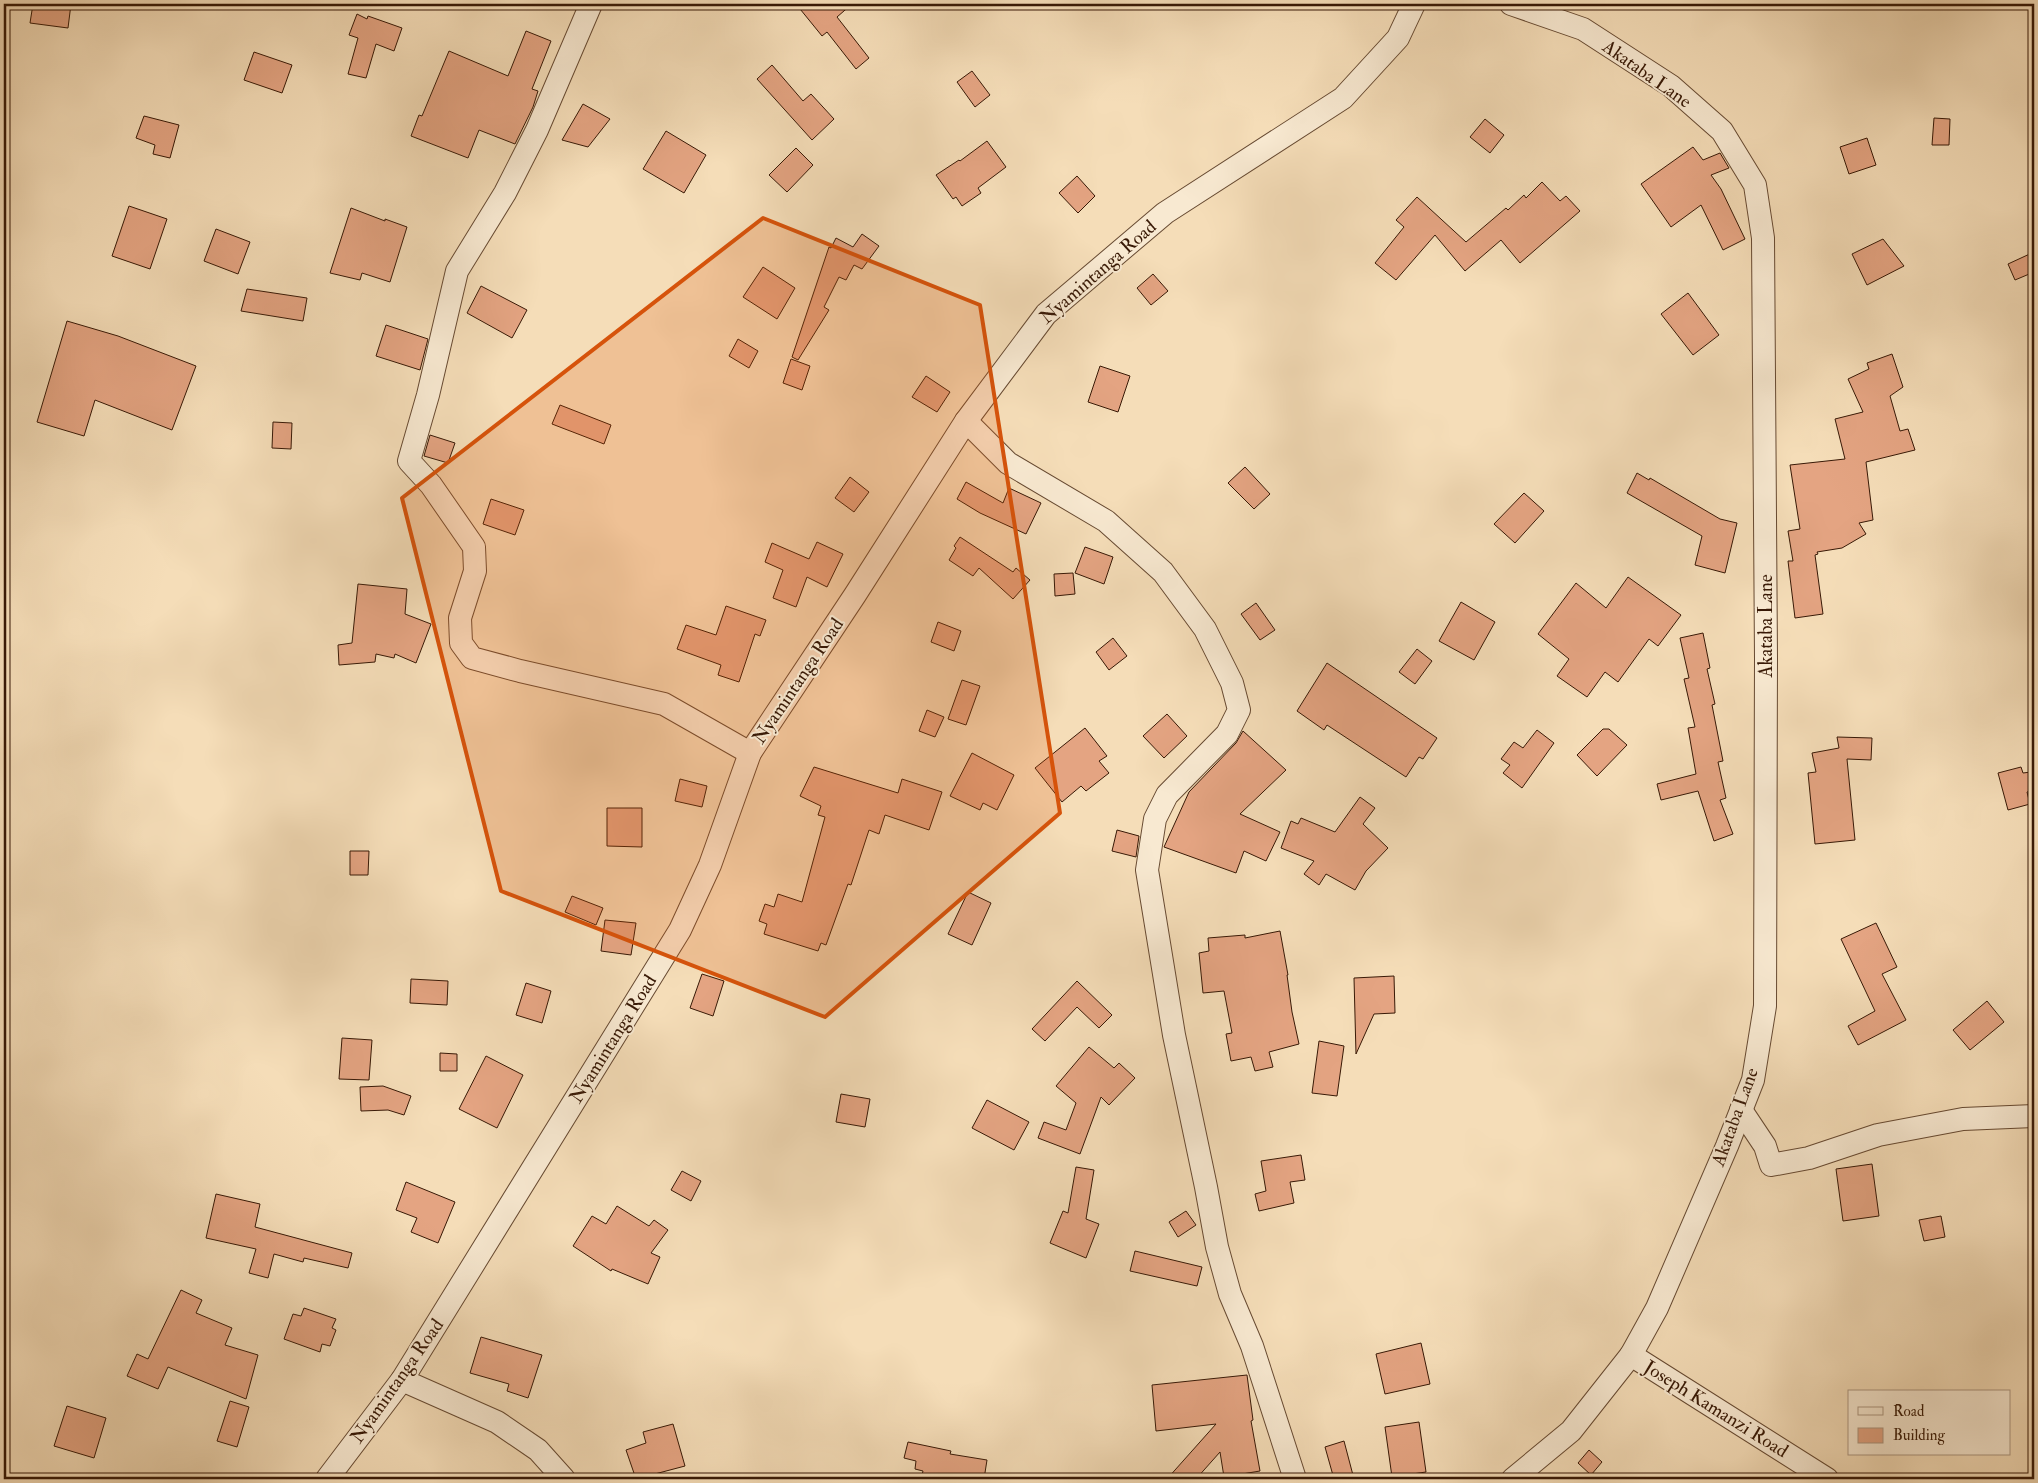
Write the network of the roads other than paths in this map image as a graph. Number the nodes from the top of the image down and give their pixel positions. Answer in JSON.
{"nodes":[{"id":1,"x":591,"y":4,"type":"edge"},
{"id":2,"x":1414,"y":4,"type":"edge"},
{"id":3,"x":1510,"y":4,"type":"edge"},
{"id":4,"x":966,"y":421,"type":"junction"},
{"id":5,"x":750,"y":753,"type":"junction"},
{"id":6,"x":1741,"y":1110,"type":"junction"},
{"id":7,"x":2034,"y":1116,"type":"edge"},
{"id":8,"x":1631,"y":1355,"type":"junction"},
{"id":9,"x":402,"y":1380,"type":"junction"},
{"id":10,"x":328,"y":1479,"type":"edge"},
{"id":11,"x":564,"y":1479,"type":"edge"},
{"id":12,"x":1295,"y":1479,"type":"edge"},
{"id":13,"x":1513,"y":1479,"type":"edge"},
{"id":14,"x":1827,"y":1479,"type":"edge"}],
"edges":[{"from":1,"to":5,"type":"street"},
{"from":2,"to":4,"type":"street","name":"Nyamintanga Road"},
{"from":3,"to":6,"type":"street","name":"Akataba Lane"},
{"from":4,"to":5,"type":"street","name":"Nyamintanga Road"},
{"from":4,"to":12,"type":"street"},
{"from":5,"to":9,"type":"street","name":"Nyamintanga Road"},
{"from":6,"to":7,"type":"street"},
{"from":6,"to":8,"type":"street","name":"Akataba Lane"},
{"from":8,"to":13,"type":"street","name":"Akataba Lane"},
{"from":8,"to":14,"type":"street","name":"Joseph Kamanzi Road"},
{"from":9,"to":10,"type":"street","name":"Nyamintanga Road"},
{"from":9,"to":11,"type":"street"}]}
